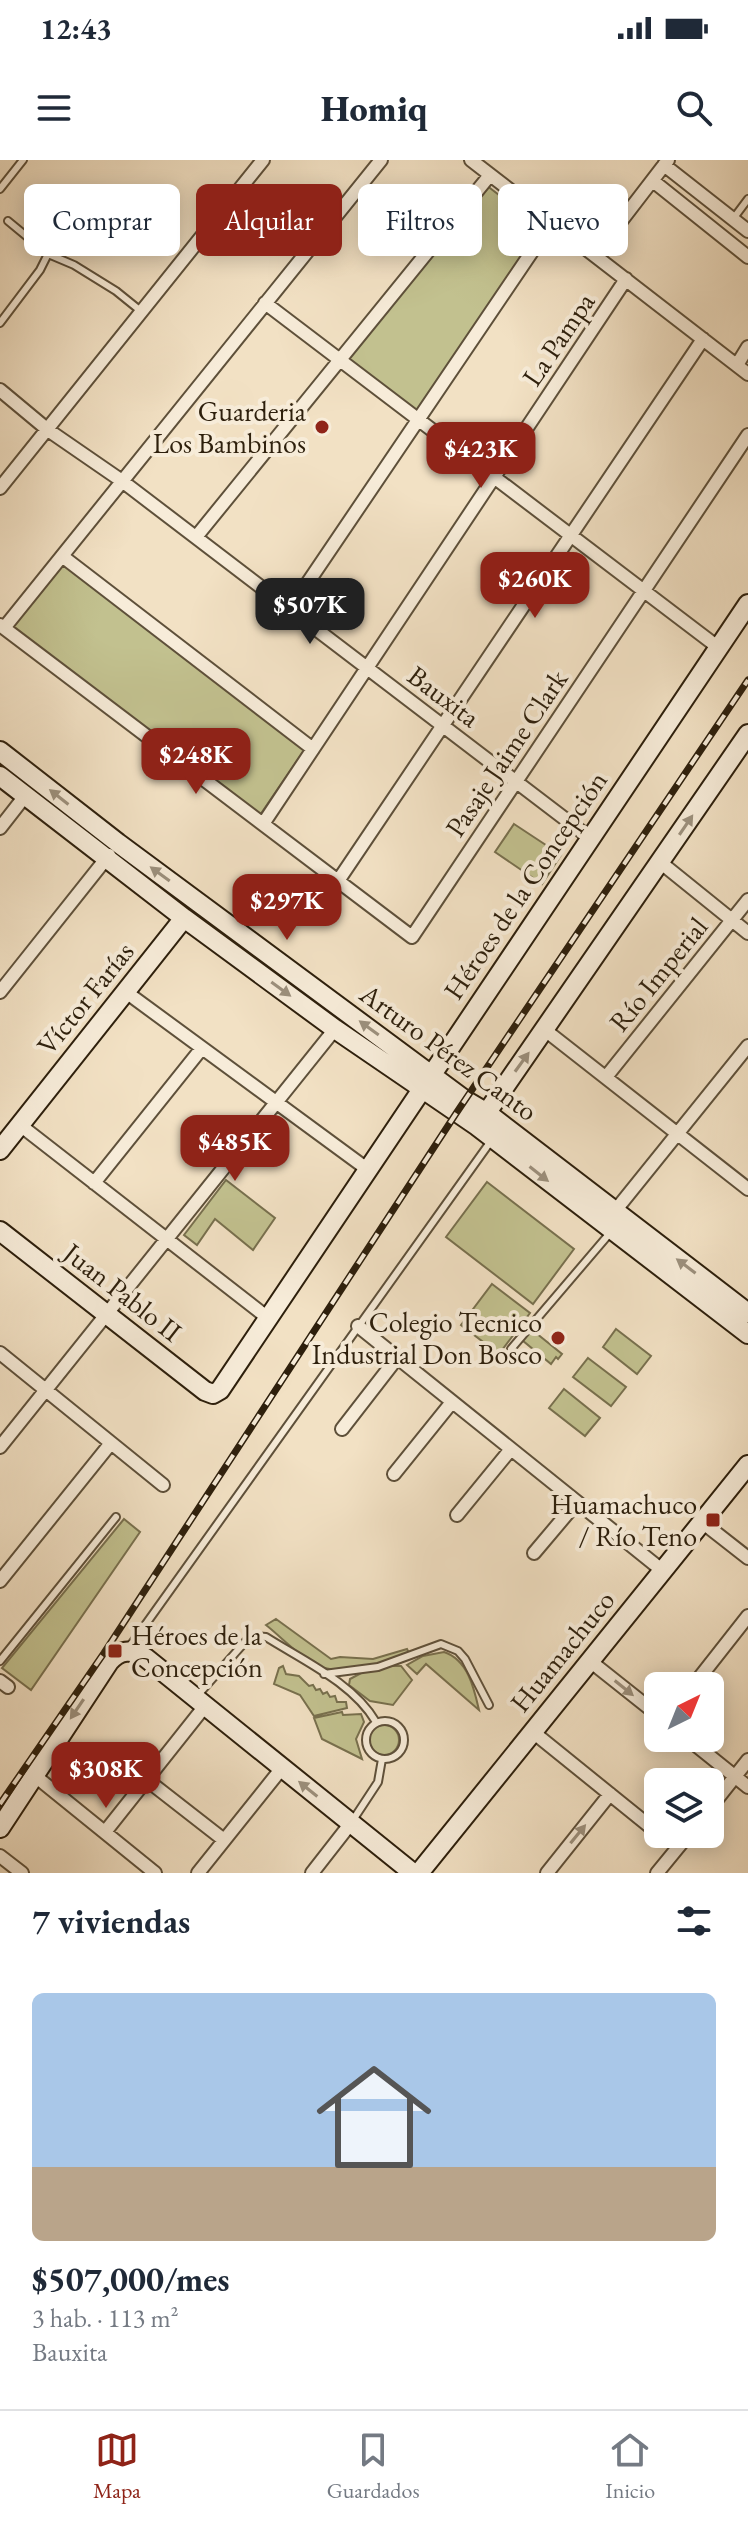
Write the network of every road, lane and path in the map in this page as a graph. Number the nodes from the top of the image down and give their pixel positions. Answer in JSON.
{"nodes":[{"id":1,"x":23,"y":160,"type":"edge"},
{"id":2,"x":263,"y":160,"type":"edge"},
{"id":3,"x":381,"y":160,"type":"edge"},
{"id":4,"x":471,"y":160,"type":"edge"},
{"id":5,"x":666,"y":163,"type":"edge"},
{"id":6,"x":490,"y":175,"type":"junction"},
{"id":7,"x":653,"y":181,"type":"junction"},
{"id":8,"x":502,"y":184,"type":"edge"},
{"id":9,"x":0,"y":189,"type":"edge"},
{"id":10,"x":748,"y":199,"type":"edge"},
{"id":11,"x":628,"y":213,"type":"edge"},
{"id":12,"x":733,"y":219,"type":"junction"},
{"id":13,"x":8,"y":221,"type":"dead end"},
{"id":14,"x":748,"y":231,"type":"edge"},
{"id":15,"x":24,"y":234,"type":"edge"},
{"id":16,"x":47,"y":256,"type":"edge"},
{"id":17,"x":53,"y":256,"type":"edge"},
{"id":18,"x":529,"y":256,"type":"edge"},
{"id":19,"x":596,"y":256,"type":"edge"},
{"id":20,"x":748,"y":257,"type":"edge"},
{"id":21,"x":626,"y":279,"type":"junction"},
{"id":22,"x":265,"y":303,"type":"junction"},
{"id":23,"x":142,"y":312,"type":"junction"},
{"id":24,"x":0,"y":323,"type":"edge"},
{"id":25,"x":703,"y":339,"type":"junction"},
{"id":26,"x":748,"y":347,"type":"edge"},
{"id":27,"x":340,"y":360,"type":"junction"},
{"id":28,"x":737,"y":365,"type":"junction"},
{"id":29,"x":748,"y":374,"type":"edge"},
{"id":30,"x":0,"y":390,"type":"edge"},
{"id":31,"x":418,"y":419,"type":"junction"},
{"id":32,"x":48,"y":430,"type":"junction"},
{"id":33,"x":748,"y":435,"type":"edge"},
{"id":34,"x":494,"y":477,"type":"junction"},
{"id":35,"x":122,"y":481,"type":"junction"},
{"id":36,"x":0,"y":488,"type":"edge"},
{"id":37,"x":571,"y":535,"type":"junction"},
{"id":38,"x":196,"y":537,"type":"junction"},
{"id":39,"x":62,"y":556,"type":"junction"},
{"id":40,"x":644,"y":591,"type":"junction"},
{"id":41,"x":748,"y":604,"type":"edge"},
{"id":42,"x":290,"y":609,"type":"junction"},
{"id":43,"x":2,"y":626,"type":"edge"},
{"id":44,"x":719,"y":648,"type":"junction"},
{"id":45,"x":367,"y":668,"type":"junction"},
{"id":46,"x":443,"y":725,"type":"junction"},
{"id":47,"x":748,"y":734,"type":"edge"},
{"id":48,"x":313,"y":749,"type":"junction"},
{"id":49,"x":0,"y":751,"type":"edge"},
{"id":50,"x":0,"y":776,"type":"edge"},
{"id":51,"x":516,"y":781,"type":"junction"},
{"id":52,"x":25,"y":796,"type":"junction"},
{"id":53,"x":263,"y":824,"type":"junction"},
{"id":54,"x":0,"y":828,"type":"edge"},
{"id":55,"x":590,"y":838,"type":"junction"},
{"id":56,"x":118,"y":843,"type":"junction"},
{"id":57,"x":106,"y":859,"type":"junction"},
{"id":58,"x":660,"y":862,"type":"junction"},
{"id":59,"x":338,"y":881,"type":"junction"},
{"id":60,"x":748,"y":900,"type":"edge"},
{"id":61,"x":184,"y":918,"type":"junction"},
{"id":62,"x":732,"y":920,"type":"junction"},
{"id":63,"x":748,"y":933,"type":"edge"},
{"id":64,"x":0,"y":992,"type":"edge"},
{"id":65,"x":126,"y":992,"type":"junction"},
{"id":66,"x":335,"y":1029,"type":"junction"},
{"id":67,"x":545,"y":1030,"type":"junction"},
{"id":68,"x":748,"y":1046,"type":"edge"},
{"id":69,"x":202,"y":1048,"type":"junction"},
{"id":70,"x":606,"y":1077,"type":"junction"},
{"id":71,"x":427,"y":1082,"type":"junction"},
{"id":72,"x":276,"y":1102,"type":"junction"},
{"id":73,"x":20,"y":1125,"type":"junction"},
{"id":74,"x":490,"y":1126,"type":"junction"},
{"id":75,"x":678,"y":1134,"type":"junction"},
{"id":76,"x":0,"y":1150,"type":"edge"},
{"id":77,"x":367,"y":1169,"type":"junction"},
{"id":78,"x":94,"y":1183,"type":"junction"},
{"id":79,"x":746,"y":1184,"type":"edge"},
{"id":80,"x":615,"y":1211,"type":"junction"},
{"id":81,"x":613,"y":1230,"type":"junction"},
{"id":82,"x":0,"y":1231,"type":"edge"},
{"id":83,"x":167,"y":1240,"type":"junction"},
{"id":84,"x":748,"y":1313,"type":"edge"},
{"id":85,"x":107,"y":1315,"type":"junction"},
{"id":86,"x":268,"y":1318,"type":"junction"},
{"id":87,"x":358,"y":1326,"type":"junction"},
{"id":88,"x":748,"y":1334,"type":"edge"},
{"id":89,"x":511,"y":1349,"type":"dead end"},
{"id":90,"x":0,"y":1353,"type":"edge"},
{"id":91,"x":397,"y":1358,"type":"junction"},
{"id":92,"x":46,"y":1390,"type":"junction"},
{"id":93,"x":213,"y":1394,"type":"joint"},
{"id":94,"x":452,"y":1402,"type":"junction"},
{"id":95,"x":342,"y":1429,"type":"dead end"},
{"id":96,"x":111,"y":1443,"type":"junction"},
{"id":97,"x":0,"y":1447,"type":"edge"},
{"id":98,"x":511,"y":1449,"type":"junction"},
{"id":99,"x":748,"y":1465,"type":"edge"},
{"id":100,"x":394,"y":1474,"type":"dead end"},
{"id":101,"x":163,"y":1485,"type":"dead end"},
{"id":102,"x":577,"y":1502,"type":"junction"},
{"id":103,"x":457,"y":1515,"type":"dead end"},
{"id":104,"x":116,"y":1517,"type":"dead end"},
{"id":105,"x":702,"y":1522,"type":"junction"},
{"id":106,"x":534,"y":1553,"type":"dead end"},
{"id":107,"x":748,"y":1558,"type":"edge"},
{"id":108,"x":663,"y":1571,"type":"junction"},
{"id":109,"x":0,"y":1581,"type":"edge"},
{"id":110,"x":748,"y":1616,"type":"edge"},
{"id":111,"x":126,"y":1651,"type":"junction"},
{"id":112,"x":0,"y":1661,"type":"edge"},
{"id":113,"x":590,"y":1661,"type":"junction"},
{"id":114,"x":704,"y":1672,"type":"edge"},
{"id":115,"x":324,"y":1674,"type":"junction"},
{"id":116,"x":200,"y":1702,"type":"junction"},
{"id":117,"x":644,"y":1704,"type":"edge"},
{"id":118,"x":489,"y":1705,"type":"dead end"},
{"id":119,"x":376,"y":1722,"type":"junction"},
{"id":120,"x":533,"y":1732,"type":"junction"},
{"id":121,"x":705,"y":1752,"type":"edge"},
{"id":122,"x":382,"y":1759,"type":"junction"},
{"id":123,"x":748,"y":1760,"type":"edge"},
{"id":124,"x":282,"y":1768,"type":"junction"},
{"id":125,"x":34,"y":1775,"type":"junction"},
{"id":126,"x":735,"y":1776,"type":"junction"},
{"id":127,"x":147,"y":1780,"type":"junction"},
{"id":128,"x":748,"y":1787,"type":"edge"},
{"id":129,"x":724,"y":1790,"type":"edge"},
{"id":130,"x":610,"y":1794,"type":"junction"},
{"id":131,"x":644,"y":1821,"type":"edge"},
{"id":132,"x":351,"y":1823,"type":"junction"},
{"id":133,"x":0,"y":1828,"type":"edge"},
{"id":134,"x":105,"y":1832,"type":"junction"},
{"id":135,"x":224,"y":1840,"type":"junction"},
{"id":136,"x":677,"y":1848,"type":"edge"},
{"id":137,"x":0,"y":1856,"type":"edge"},
{"id":138,"x":22,"y":1873,"type":"edge"},
{"id":139,"x":155,"y":1873,"type":"edge"},
{"id":140,"x":198,"y":1873,"type":"edge"},
{"id":141,"x":312,"y":1873,"type":"edge"},
{"id":142,"x":416,"y":1873,"type":"edge"},
{"id":143,"x":547,"y":1873,"type":"edge"},
{"id":144,"x":657,"y":1873,"type":"edge"}],
"edges":[{"from":1,"to":9,"type":"lane"},
{"from":2,"to":23,"type":"street"},
{"from":3,"to":22,"type":"street"},
{"from":4,"to":6,"type":"street"},
{"from":5,"to":7,"type":"street"},
{"from":5,"to":12,"type":"street"},
{"from":6,"to":8,"type":"street"},
{"from":6,"to":27,"type":"street"},
{"from":7,"to":11,"type":"street"},
{"from":7,"to":20,"type":"street"},
{"from":10,"to":12,"type":"lane"},
{"from":12,"to":14,"type":"street"},
{"from":13,"to":15,"type":"lane"},
{"from":16,"to":24,"type":"lane"},
{"from":17,"to":23,"type":"lane"},
{"from":18,"to":31,"type":"street"},
{"from":19,"to":21,"type":"street"},
{"from":21,"to":25,"type":"street"},
{"from":21,"to":34,"type":"street","name":"La Pampa"},
{"from":22,"to":27,"type":"street"},
{"from":22,"to":35,"type":"street"},
{"from":23,"to":32,"type":"street"},
{"from":25,"to":28,"type":"street"},
{"from":25,"to":37,"type":"street"},
{"from":26,"to":28,"type":"street"},
{"from":27,"to":31,"type":"street"},
{"from":27,"to":38,"type":"street"},
{"from":28,"to":29,"type":"street"},
{"from":30,"to":32,"type":"street","name":"Bauxita"},
{"from":31,"to":34,"type":"street"},
{"from":31,"to":42,"type":"street"},
{"from":32,"to":35,"type":"street","name":"Bauxita"},
{"from":32,"to":36,"type":"street"},
{"from":33,"to":40,"type":"street","name":"Pasaje Jaime Clark"},
{"from":34,"to":37,"type":"street"},
{"from":34,"to":45,"type":"street","name":"La Pampa"},
{"from":35,"to":38,"type":"street","name":"Bauxita"},
{"from":35,"to":39,"type":"street"},
{"from":37,"to":40,"type":"street"},
{"from":37,"to":46,"type":"street"},
{"from":38,"to":42,"type":"street","name":"Bauxita"},
{"from":39,"to":43,"type":"street"},
{"from":39,"to":48,"type":"street"},
{"from":40,"to":44,"type":"street"},
{"from":40,"to":51,"type":"street","name":"Pasaje Jaime Clark"},
{"from":41,"to":44,"type":"street","name":"Héroes de la Concepción"},
{"from":42,"to":45,"type":"street","name":"Bauxita"},
{"from":43,"to":53,"type":"street"},
{"from":44,"to":55,"type":"street","name":"Héroes de la Concepción"},
{"from":45,"to":46,"type":"street","name":"Bauxita"},
{"from":45,"to":48,"type":"street","name":"La Pampa"},
{"from":46,"to":51,"type":"street","name":"Bauxita"},
{"from":46,"to":59,"type":"street"},
{"from":58,"to":47,"type":"street","one_way":true},
{"from":48,"to":53,"type":"street","name":"La Pampa"},
{"from":56,"to":49,"type":"street","name":"Arturo Pérez Canto","one_way":true},
{"from":50,"to":52,"type":"street","name":"Arturo Pérez Canto"},
{"from":51,"to":55,"type":"street","name":"Bauxita"},
{"from":51,"to":59,"type":"street","name":"Pasaje Jaime Clark"},
{"from":52,"to":54,"type":"street"},
{"from":52,"to":57,"type":"street","name":"Arturo Pérez Canto"},
{"from":53,"to":59,"type":"street"},
{"from":55,"to":71,"type":"street","name":"Héroes de la Concepción"},
{"from":56,"to":57,"type":"street"},
{"from":71,"to":56,"type":"street","name":"Arturo Pérez Canto","one_way":true},
{"from":57,"to":61,"type":"street","name":"Arturo Pérez Canto"},
{"from":57,"to":64,"type":"street"},
{"from":58,"to":62,"type":"street"},
{"from":58,"to":67,"type":"street"},
{"from":60,"to":62,"type":"street","name":"Río Imperial"},
{"from":61,"to":65,"type":"street","name":"Víctor Farías"},
{"from":61,"to":66,"type":"street","name":"Arturo Pérez Canto","one_way":true},
{"from":62,"to":63,"type":"street"},
{"from":62,"to":70,"type":"street","name":"Río Imperial"},
{"from":65,"to":69,"type":"street"},
{"from":65,"to":73,"type":"street","name":"Víctor Farías"},
{"from":66,"to":71,"type":"street","name":"Arturo Pérez Canto"},
{"from":66,"to":72,"type":"street"},
{"from":67,"to":70,"type":"street"},
{"from":74,"to":67,"type":"street","one_way":true},
{"from":68,"to":75,"type":"street"},
{"from":69,"to":72,"type":"street"},
{"from":69,"to":78,"type":"street"},
{"from":70,"to":75,"type":"street"},
{"from":71,"to":74,"type":"street","name":"Arturo Pérez Canto"},
{"from":71,"to":77,"type":"street","name":"Héroes de la Concepción"},
{"from":72,"to":77,"type":"street"},
{"from":72,"to":83,"type":"street"},
{"from":73,"to":76,"type":"street","name":"Víctor Farías"},
{"from":73,"to":78,"type":"street"},
{"from":74,"to":80,"type":"street","name":"Arturo Pérez Canto"},
{"from":74,"to":81,"type":"street","name":"Arturo Pérez Canto","one_way":true},
{"from":74,"to":87,"type":"lane"},
{"from":75,"to":79,"type":"street"},
{"from":75,"to":80,"type":"street"},
{"from":77,"to":86,"type":"street","name":"Héroes de la Concepción"},
{"from":78,"to":83,"type":"street"},
{"from":84,"to":80,"type":"street","name":"Arturo Pérez Canto","one_way":true},
{"from":81,"to":88,"type":"street","name":"Arturo Pérez Canto"},
{"from":81,"to":89,"type":"lane"},
{"from":82,"to":85,"type":"street","name":"Juan Pablo II"},
{"from":83,"to":85,"type":"street"},
{"from":83,"to":86,"type":"street"},
{"from":85,"to":92,"type":"street"},
{"from":85,"to":93,"type":"street","name":"Juan Pablo II"},
{"from":86,"to":93,"type":"street","name":"Héroes de la Concepción"},
{"from":87,"to":91,"type":"street"},
{"from":87,"to":111,"type":"lane"},
{"from":90,"to":92,"type":"street"},
{"from":91,"to":94,"type":"street"},
{"from":91,"to":95,"type":"street"},
{"from":92,"to":96,"type":"street"},
{"from":92,"to":97,"type":"street"},
{"from":94,"to":98,"type":"street"},
{"from":94,"to":100,"type":"street"},
{"from":96,"to":101,"type":"street"},
{"from":96,"to":109,"type":"street"},
{"from":98,"to":102,"type":"street"},
{"from":98,"to":103,"type":"street"},
{"from":99,"to":105,"type":"street","name":"Huamachuco"},
{"from":102,"to":106,"type":"street"},
{"from":102,"to":108,"type":"street"},
{"from":104,"to":112,"type":"lane"},
{"from":105,"to":107,"type":"street"},
{"from":105,"to":108,"type":"street","name":"Huamachuco"},
{"from":108,"to":113,"type":"street","name":"Huamachuco"},
{"from":110,"to":114,"type":"street"},
{"from":111,"to":116,"type":"street"},
{"from":111,"to":125,"type":"street","one_way":true},
{"from":113,"to":117,"type":"street","one_way":true},
{"from":113,"to":120,"type":"street","name":"Huamachuco"},
{"from":115,"to":116,"type":"lane"},
{"from":115,"to":118,"type":"lane"},
{"from":115,"to":119,"type":"lane"},
{"from":116,"to":124,"type":"street"},
{"from":116,"to":127,"type":"street"},
{"from":119,"to":122,"type":"lane"},
{"from":119,"to":122,"type":"lane"},
{"from":120,"to":130,"type":"street"},
{"from":120,"to":142,"type":"street","name":"Huamachuco"},
{"from":121,"to":126,"type":"street"},
{"from":122,"to":132,"type":"lane"},
{"from":123,"to":126,"type":"street"},
{"from":132,"to":124,"type":"street","one_way":true},
{"from":124,"to":135,"type":"street"},
{"from":125,"to":133,"type":"street"},
{"from":125,"to":134,"type":"street"},
{"from":126,"to":128,"type":"street"},
{"from":126,"to":129,"type":"street"},
{"from":127,"to":134,"type":"street"},
{"from":127,"to":135,"type":"street"},
{"from":130,"to":131,"type":"street"},
{"from":143,"to":130,"type":"street","one_way":true},
{"from":132,"to":141,"type":"street"},
{"from":132,"to":142,"type":"street"},
{"from":134,"to":139,"type":"street"},
{"from":135,"to":140,"type":"street"},
{"from":136,"to":144,"type":"street"},
{"from":137,"to":138,"type":"street"}]}
